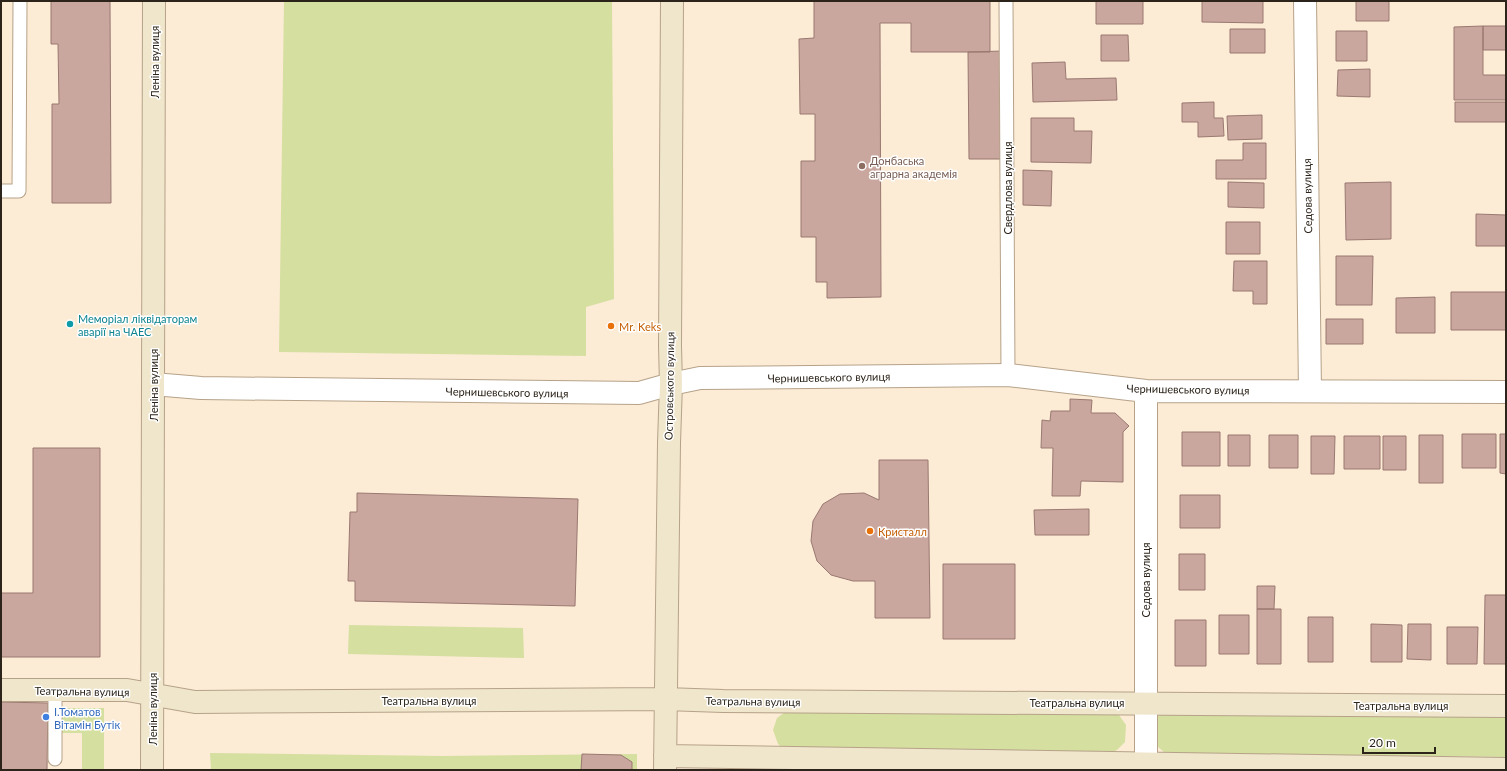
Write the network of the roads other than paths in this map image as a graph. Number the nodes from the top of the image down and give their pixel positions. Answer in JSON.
{"nodes":[{"id":1,"x":20,"y":1,"type":"edge"},
{"id":2,"x":154,"y":1,"type":"edge"},
{"id":3,"x":672,"y":1,"type":"edge"},
{"id":4,"x":1006,"y":1,"type":"edge"},
{"id":5,"x":1304,"y":1,"type":"edge"},
{"id":6,"x":1,"y":191,"type":"edge"},
{"id":7,"x":1008,"y":375,"type":"junction"},
{"id":8,"x":153,"y":384,"type":"junction"},
{"id":9,"x":671,"y":384,"type":"junction"},
{"id":10,"x":1146,"y":391,"type":"junction"},
{"id":11,"x":1310,"y":391,"type":"junction"},
{"id":12,"x":1506,"y":392,"type":"edge"},
{"id":13,"x":1,"y":690,"type":"edge"},
{"id":14,"x":55,"y":690,"type":"junction"},
{"id":15,"x":153,"y":696,"type":"junction"},
{"id":16,"x":665,"y":699,"type":"junction"},
{"id":17,"x":1145,"y":703,"type":"junction"},
{"id":18,"x":1506,"y":706,"type":"edge"},
{"id":19,"x":55,"y":759,"type":"dead end"},
{"id":20,"x":665,"y":763,"type":"edge"},
{"id":21,"x":906,"y":765,"type":"edge"},
{"id":22,"x":1146,"y":767,"type":"edge"},
{"id":23,"x":1506,"y":769,"type":"edge"},
{"id":24,"x":152,"y":770,"type":"edge"}],
"edges":[{"from":1,"to":6,"type":"lane"},
{"from":2,"to":8,"type":"street","name":"Леніна вулиця"},
{"from":3,"to":9,"type":"street","name":"Островського вулиця"},
{"from":4,"to":7,"type":"lane","name":"Свердлова вулиця"},
{"from":5,"to":11,"type":"street","name":"Седова вулиця"},
{"from":7,"to":9,"type":"street","name":"Чернишевського вулиця"},
{"from":7,"to":10,"type":"street","name":"Чернишевського вулиця"},
{"from":8,"to":9,"type":"street","name":"Чернишевського вулиця"},
{"from":8,"to":15,"type":"street","name":"Леніна вулиця"},
{"from":9,"to":16,"type":"street","name":"Островського вулиця"},
{"from":10,"to":11,"type":"street","name":"Чернишевського вулиця"},
{"from":10,"to":17,"type":"street","name":"Седова вулиця"},
{"from":11,"to":12,"type":"street","name":"Чернишевського вулиця"},
{"from":13,"to":14,"type":"street","name":"Театральна вулиця"},
{"from":14,"to":15,"type":"street","name":"Театральна вулиця"},
{"from":14,"to":19,"type":"lane"},
{"from":15,"to":16,"type":"street","name":"Театральна вулиця"},
{"from":15,"to":24,"type":"street","name":"Леніна вулиця"},
{"from":16,"to":17,"type":"street","name":"Театральна вулиця"},
{"from":16,"to":20,"type":"street","name":"Островського вулиця"},
{"from":17,"to":18,"type":"street","name":"Театральна вулиця"},
{"from":17,"to":22,"type":"street","name":"Седова вулиця"},
{"from":20,"to":21,"type":"street"},
{"from":21,"to":22,"type":"street"},
{"from":22,"to":23,"type":"street"}]}
